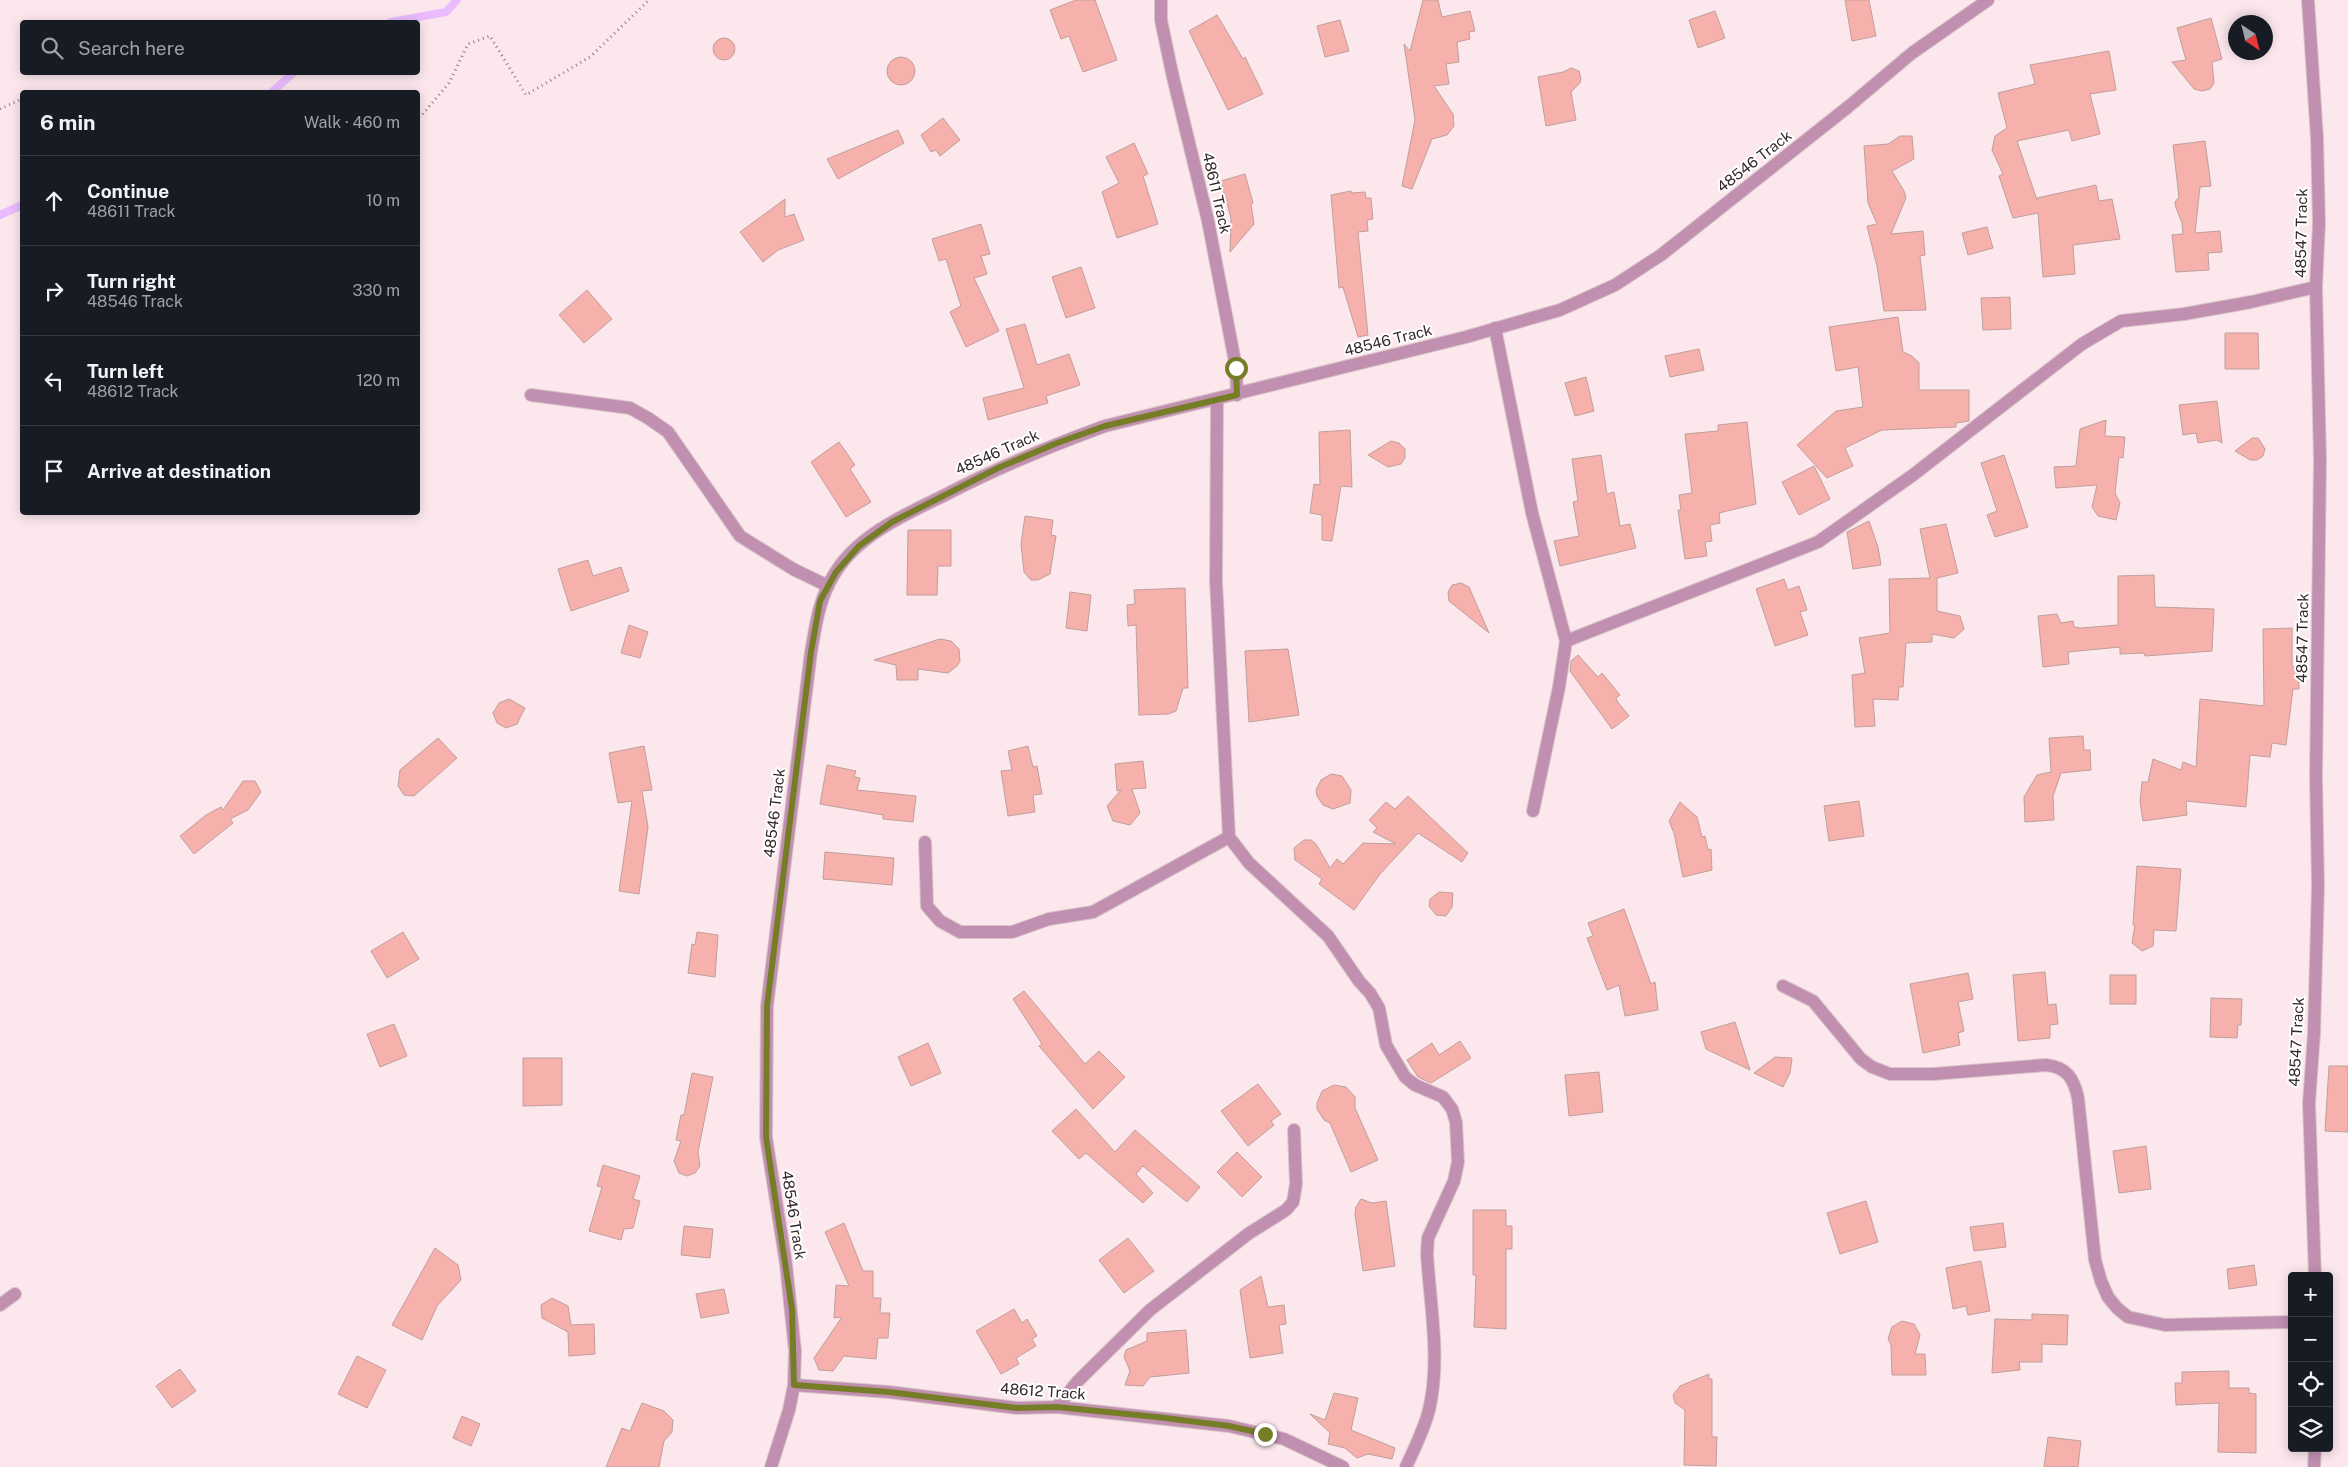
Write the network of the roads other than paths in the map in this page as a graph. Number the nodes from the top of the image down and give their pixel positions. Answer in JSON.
{"nodes":[{"id":1,"x":1161,"y":0,"type":"edge"},
{"id":2,"x":1988,"y":0,"type":"edge"},
{"id":3,"x":2308,"y":0,"type":"edge"},
{"id":4,"x":2316,"y":287,"type":"junction"},
{"id":5,"x":1495,"y":328,"type":"junction"},
{"id":6,"x":531,"y":395,"type":"dead end"},
{"id":7,"x":1237,"y":395,"type":"junction"},
{"id":8,"x":1217,"y":400,"type":"junction"},
{"id":9,"x":828,"y":586,"type":"junction"},
{"id":10,"x":1566,"y":641,"type":"junction"},
{"id":11,"x":1533,"y":811,"type":"dead end"},
{"id":12,"x":1229,"y":837,"type":"junction"},
{"id":13,"x":925,"y":842,"type":"dead end"},
{"id":14,"x":1783,"y":986,"type":"dead end"},
{"id":15,"x":1294,"y":1130,"type":"dead end"},
{"id":16,"x":2315,"y":1272,"type":"edge"},
{"id":17,"x":15,"y":1294,"type":"dead end"},
{"id":18,"x":0,"y":1305,"type":"edge"},
{"id":19,"x":2288,"y":1322,"type":"edge"},
{"id":20,"x":794,"y":1385,"type":"junction"},
{"id":21,"x":1057,"y":1407,"type":"junction"},
{"id":22,"x":2315,"y":1452,"type":"edge"},
{"id":23,"x":771,"y":1467,"type":"edge"},
{"id":24,"x":1343,"y":1467,"type":"edge"},
{"id":25,"x":1406,"y":1467,"type":"edge"},
{"id":26,"x":2314,"y":1467,"type":"edge"}],
"edges":[{"from":1,"to":7,"type":"street","name":"48611 Track"},
{"from":2,"to":5,"type":"street","name":"48546 Track"},
{"from":3,"to":4,"type":"street","name":"48547 Track"},
{"from":4,"to":10,"type":"street"},
{"from":4,"to":16,"type":"street","name":"48547 Track"},
{"from":5,"to":7,"type":"street","name":"48546 Track"},
{"from":5,"to":10,"type":"street"},
{"from":6,"to":9,"type":"street"},
{"from":7,"to":8,"type":"street","name":"48546 Track"},
{"from":8,"to":9,"type":"street","name":"48546 Track"},
{"from":8,"to":12,"type":"street"},
{"from":9,"to":20,"type":"street","name":"48546 Track"},
{"from":10,"to":11,"type":"street"},
{"from":12,"to":13,"type":"street"},
{"from":12,"to":25,"type":"street"},
{"from":14,"to":19,"type":"street"},
{"from":15,"to":21,"type":"street"},
{"from":17,"to":18,"type":"street"},
{"from":20,"to":21,"type":"street","name":"48612 Track"},
{"from":20,"to":23,"type":"street","name":"48546 Track"},
{"from":21,"to":24,"type":"street","name":"48612 Track"},
{"from":22,"to":26,"type":"street"}]}
